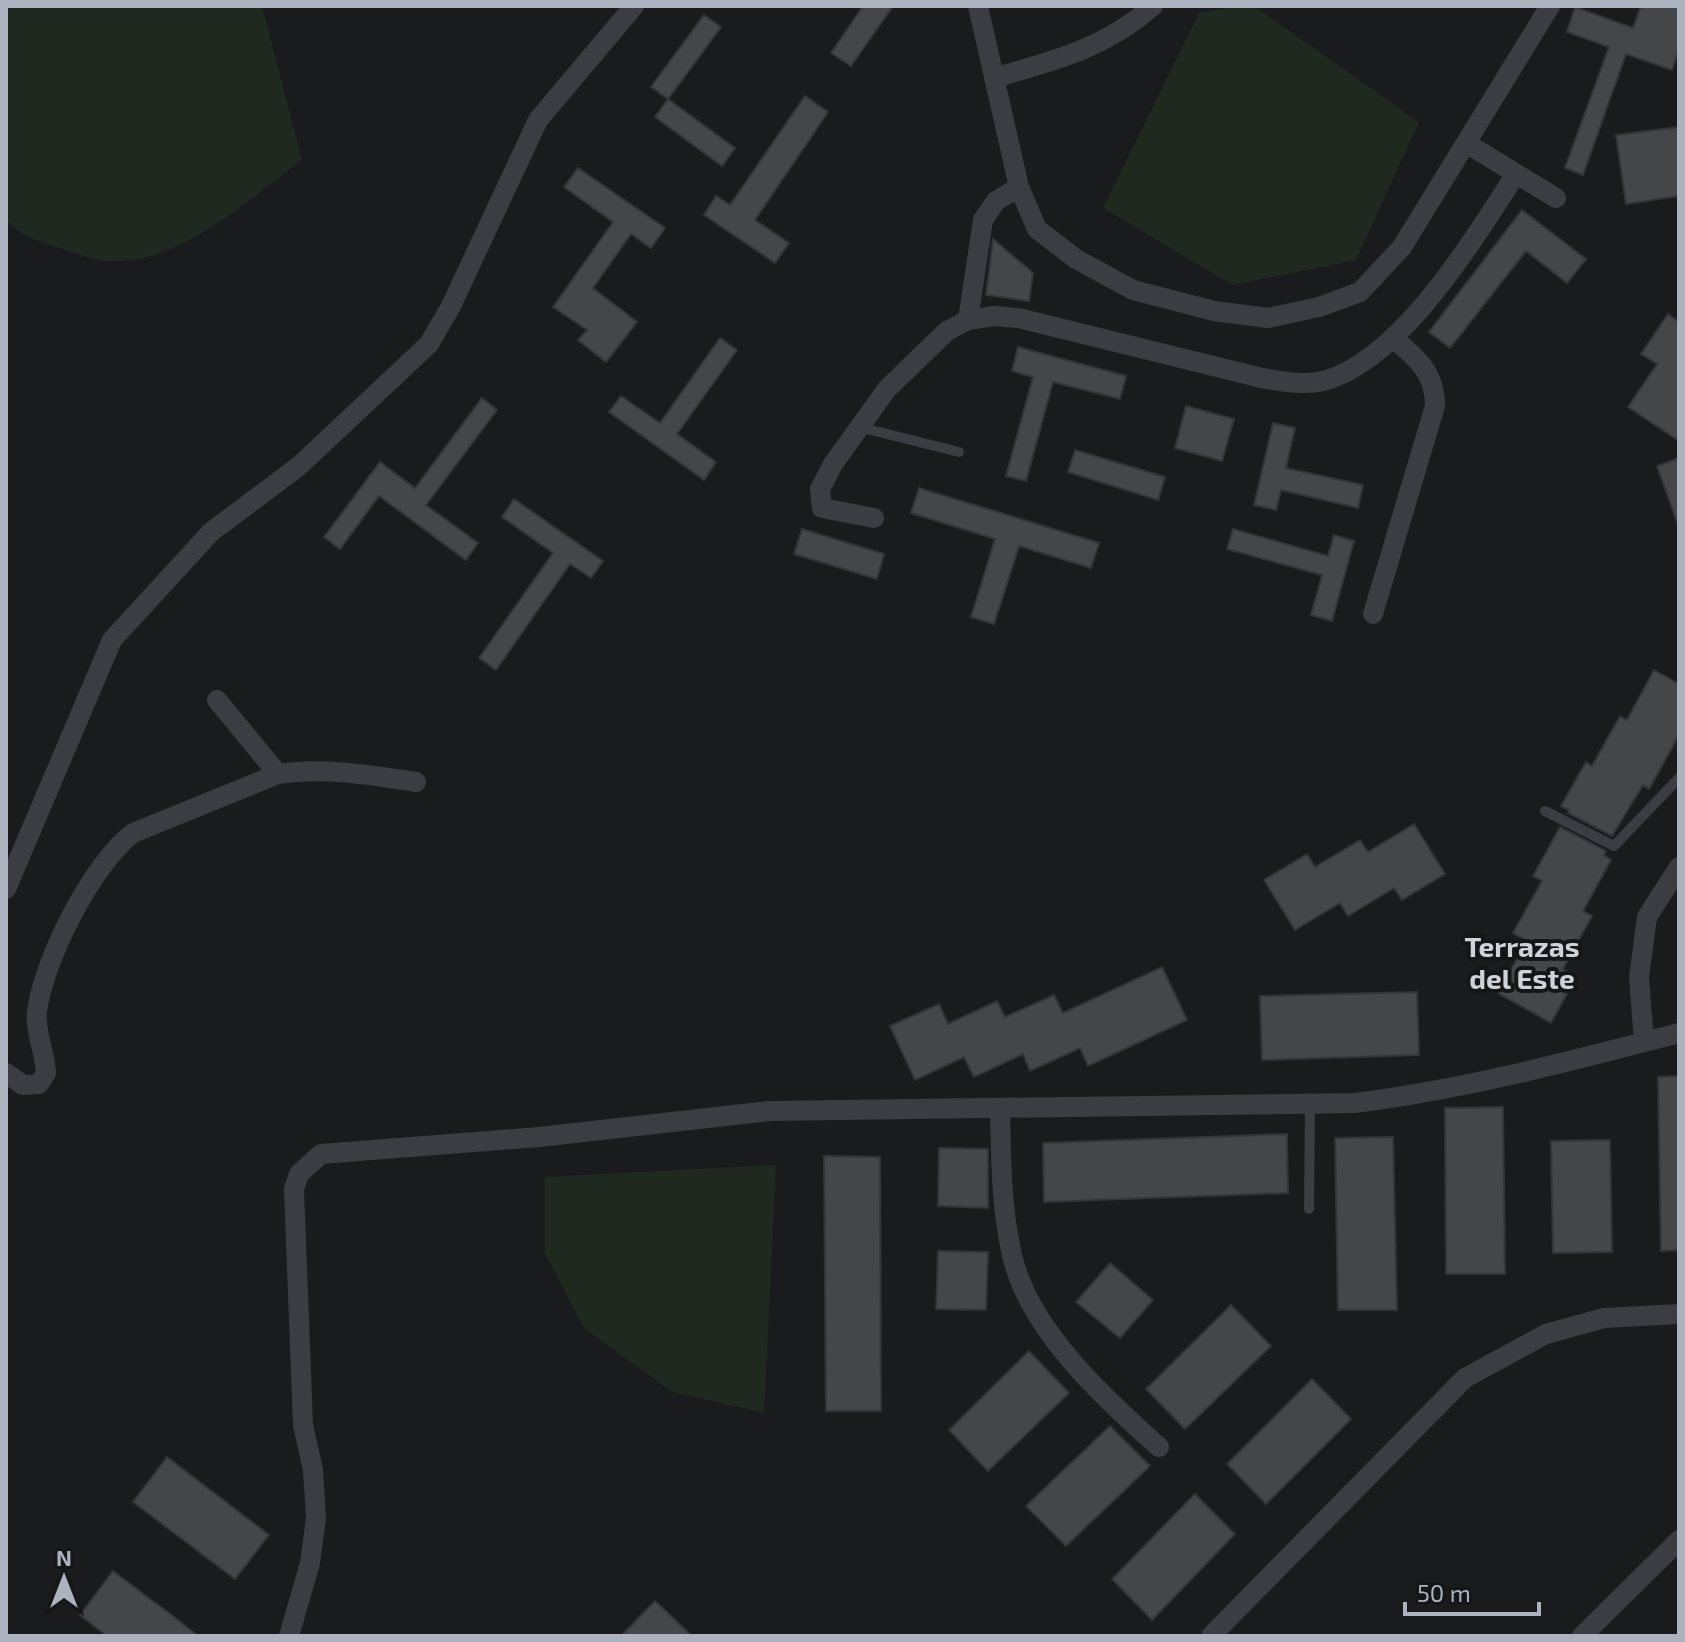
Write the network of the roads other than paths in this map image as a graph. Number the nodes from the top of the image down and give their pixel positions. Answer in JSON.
{"nodes":[{"id":1,"x":634,"y":6,"type":"edge"},
{"id":2,"x":978,"y":6,"type":"edge"},
{"id":3,"x":1153,"y":6,"type":"edge"},
{"id":4,"x":1550,"y":6,"type":"edge"},
{"id":5,"x":994,"y":78,"type":"junction"},
{"id":6,"x":1466,"y":143,"type":"junction"},
{"id":7,"x":1516,"y":174,"type":"junction"},
{"id":8,"x":1019,"y":187,"type":"junction"},
{"id":9,"x":1556,"y":198,"type":"dead end"},
{"id":10,"x":968,"y":320,"type":"junction"},
{"id":11,"x":1393,"y":338,"type":"junction"},
{"id":12,"x":859,"y":427,"type":"junction"},
{"id":13,"x":959,"y":452,"type":"dead end"},
{"id":14,"x":874,"y":518,"type":"dead end"},
{"id":15,"x":1373,"y":614,"type":"dead end"},
{"id":16,"x":217,"y":700,"type":"dead end"},
{"id":17,"x":278,"y":774,"type":"junction"},
{"id":18,"x":1679,"y":778,"type":"edge"},
{"id":19,"x":416,"y":782,"type":"dead end"},
{"id":20,"x":1545,"y":811,"type":"dead end"},
{"id":21,"x":1679,"y":867,"type":"edge"},
{"id":22,"x":6,"y":889,"type":"edge"},
{"id":23,"x":1679,"y":1033,"type":"edge"},
{"id":24,"x":1644,"y":1042,"type":"junction"},
{"id":25,"x":6,"y":1073,"type":"edge"},
{"id":26,"x":1310,"y":1102,"type":"junction"},
{"id":27,"x":1000,"y":1109,"type":"junction"},
{"id":28,"x":1309,"y":1209,"type":"dead end"},
{"id":29,"x":1679,"y":1314,"type":"edge"},
{"id":30,"x":1159,"y":1447,"type":"dead end"},
{"id":31,"x":1679,"y":1540,"type":"edge"},
{"id":32,"x":289,"y":1636,"type":"edge"},
{"id":33,"x":1211,"y":1636,"type":"edge"},
{"id":34,"x":1582,"y":1636,"type":"edge"}],
"edges":[{"from":1,"to":22,"type":"street"},
{"from":2,"to":5,"type":"street"},
{"from":3,"to":5,"type":"street"},
{"from":4,"to":6,"type":"street"},
{"from":5,"to":8,"type":"street"},
{"from":6,"to":7,"type":"street"},
{"from":6,"to":8,"type":"street"},
{"from":7,"to":9,"type":"street"},
{"from":7,"to":11,"type":"street"},
{"from":8,"to":10,"type":"street"},
{"from":10,"to":11,"type":"street"},
{"from":10,"to":12,"type":"street"},
{"from":11,"to":15,"type":"street"},
{"from":12,"to":13,"type":"lane"},
{"from":12,"to":14,"type":"street"},
{"from":16,"to":17,"type":"street"},
{"from":17,"to":19,"type":"street"},
{"from":17,"to":25,"type":"street"},
{"from":18,"to":20,"type":"lane"},
{"from":21,"to":24,"type":"street"},
{"from":23,"to":24,"type":"street"},
{"from":24,"to":26,"type":"street"},
{"from":26,"to":27,"type":"street"},
{"from":26,"to":28,"type":"lane"},
{"from":27,"to":30,"type":"street"},
{"from":27,"to":32,"type":"street"},
{"from":29,"to":33,"type":"street"},
{"from":31,"to":34,"type":"street"}]}
